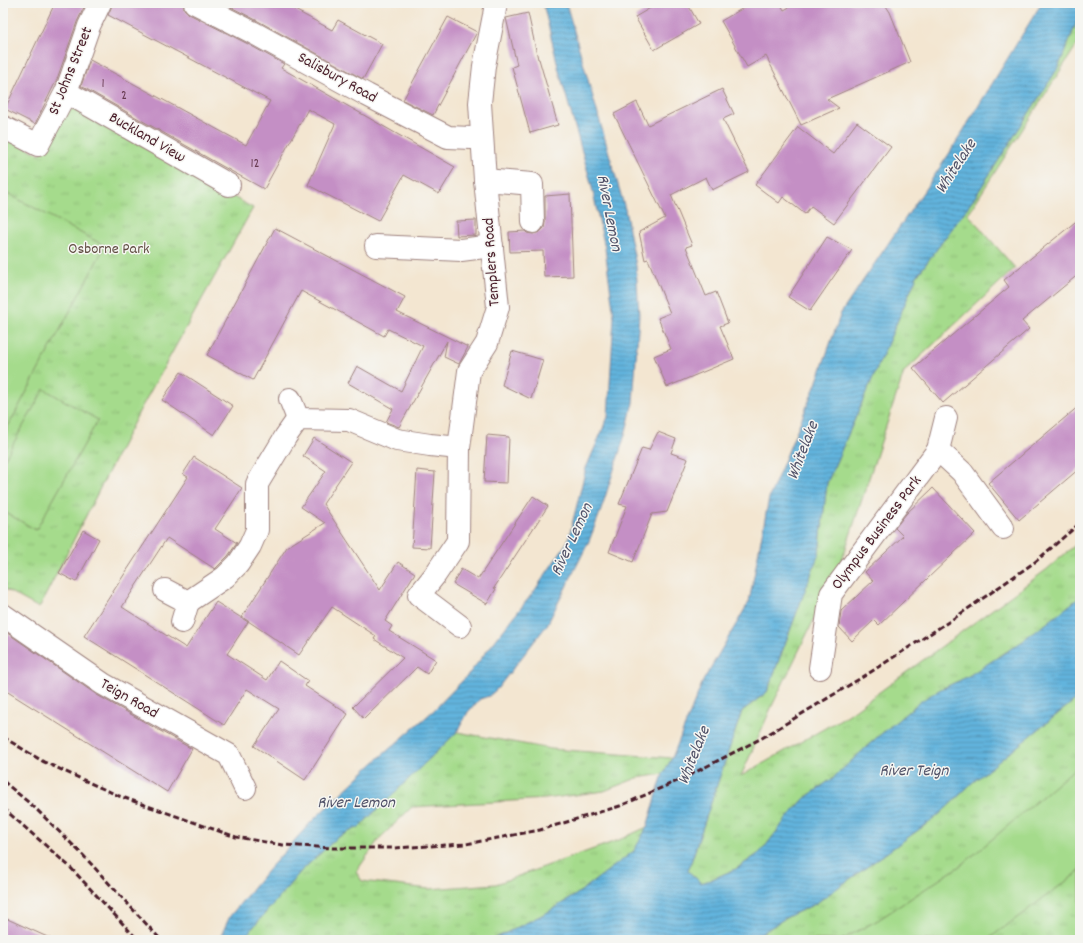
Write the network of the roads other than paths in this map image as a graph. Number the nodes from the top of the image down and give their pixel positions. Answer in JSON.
{"nodes":[{"id":1,"x":100,"y":3,"type":"edge"},
{"id":2,"x":195,"y":3,"type":"edge"},
{"id":3,"x":496,"y":3,"type":"edge"},
{"id":4,"x":66,"y":92,"type":"junction"},
{"id":5,"x":3,"y":127,"type":"edge"},
{"id":6,"x":482,"y":136,"type":"junction"},
{"id":7,"x":485,"y":180,"type":"junction"},
{"id":8,"x":229,"y":185,"type":"dead end"},
{"id":9,"x":533,"y":222,"type":"dead end"},
{"id":10,"x":376,"y":246,"type":"dead end"},
{"id":11,"x":492,"y":246,"type":"junction"},
{"id":12,"x":290,"y":399,"type":"dead end"},
{"id":13,"x":946,"y":418,"type":"dead end"},
{"id":14,"x":298,"y":419,"type":"junction"},
{"id":15,"x":459,"y":448,"type":"junction"},
{"id":16,"x":938,"y":450,"type":"junction"},
{"id":17,"x":1003,"y":528,"type":"dead end"},
{"id":18,"x":165,"y":590,"type":"dead end"},
{"id":19,"x":3,"y":615,"type":"edge"},
{"id":20,"x":460,"y":626,"type":"dead end"},
{"id":21,"x":820,"y":668,"type":"dead end"},
{"id":22,"x":245,"y":788,"type":"dead end"}],
"edges":[{"from":1,"to":4,"type":"street","name":"St Johns Street"},
{"from":2,"to":6,"type":"street","name":"Salisbury Road"},
{"from":3,"to":6,"type":"street","name":"Templers Road"},
{"from":4,"to":5,"type":"street","name":"St Johns Street"},
{"from":4,"to":8,"type":"street","name":"Buckland View"},
{"from":6,"to":7,"type":"street","name":"Templers Road"},
{"from":7,"to":9,"type":"street"},
{"from":7,"to":11,"type":"street","name":"Templers Road"},
{"from":10,"to":11,"type":"street"},
{"from":11,"to":15,"type":"street","name":"Templers Road"},
{"from":12,"to":14,"type":"street"},
{"from":13,"to":16,"type":"street","name":"Olympus Business Park"},
{"from":14,"to":15,"type":"street"},
{"from":14,"to":18,"type":"street"},
{"from":15,"to":20,"type":"street","name":"Templers Road"},
{"from":16,"to":17,"type":"street"},
{"from":16,"to":21,"type":"street","name":"Olympus Business Park"},
{"from":19,"to":22,"type":"street","name":"Teign Road"}]}
